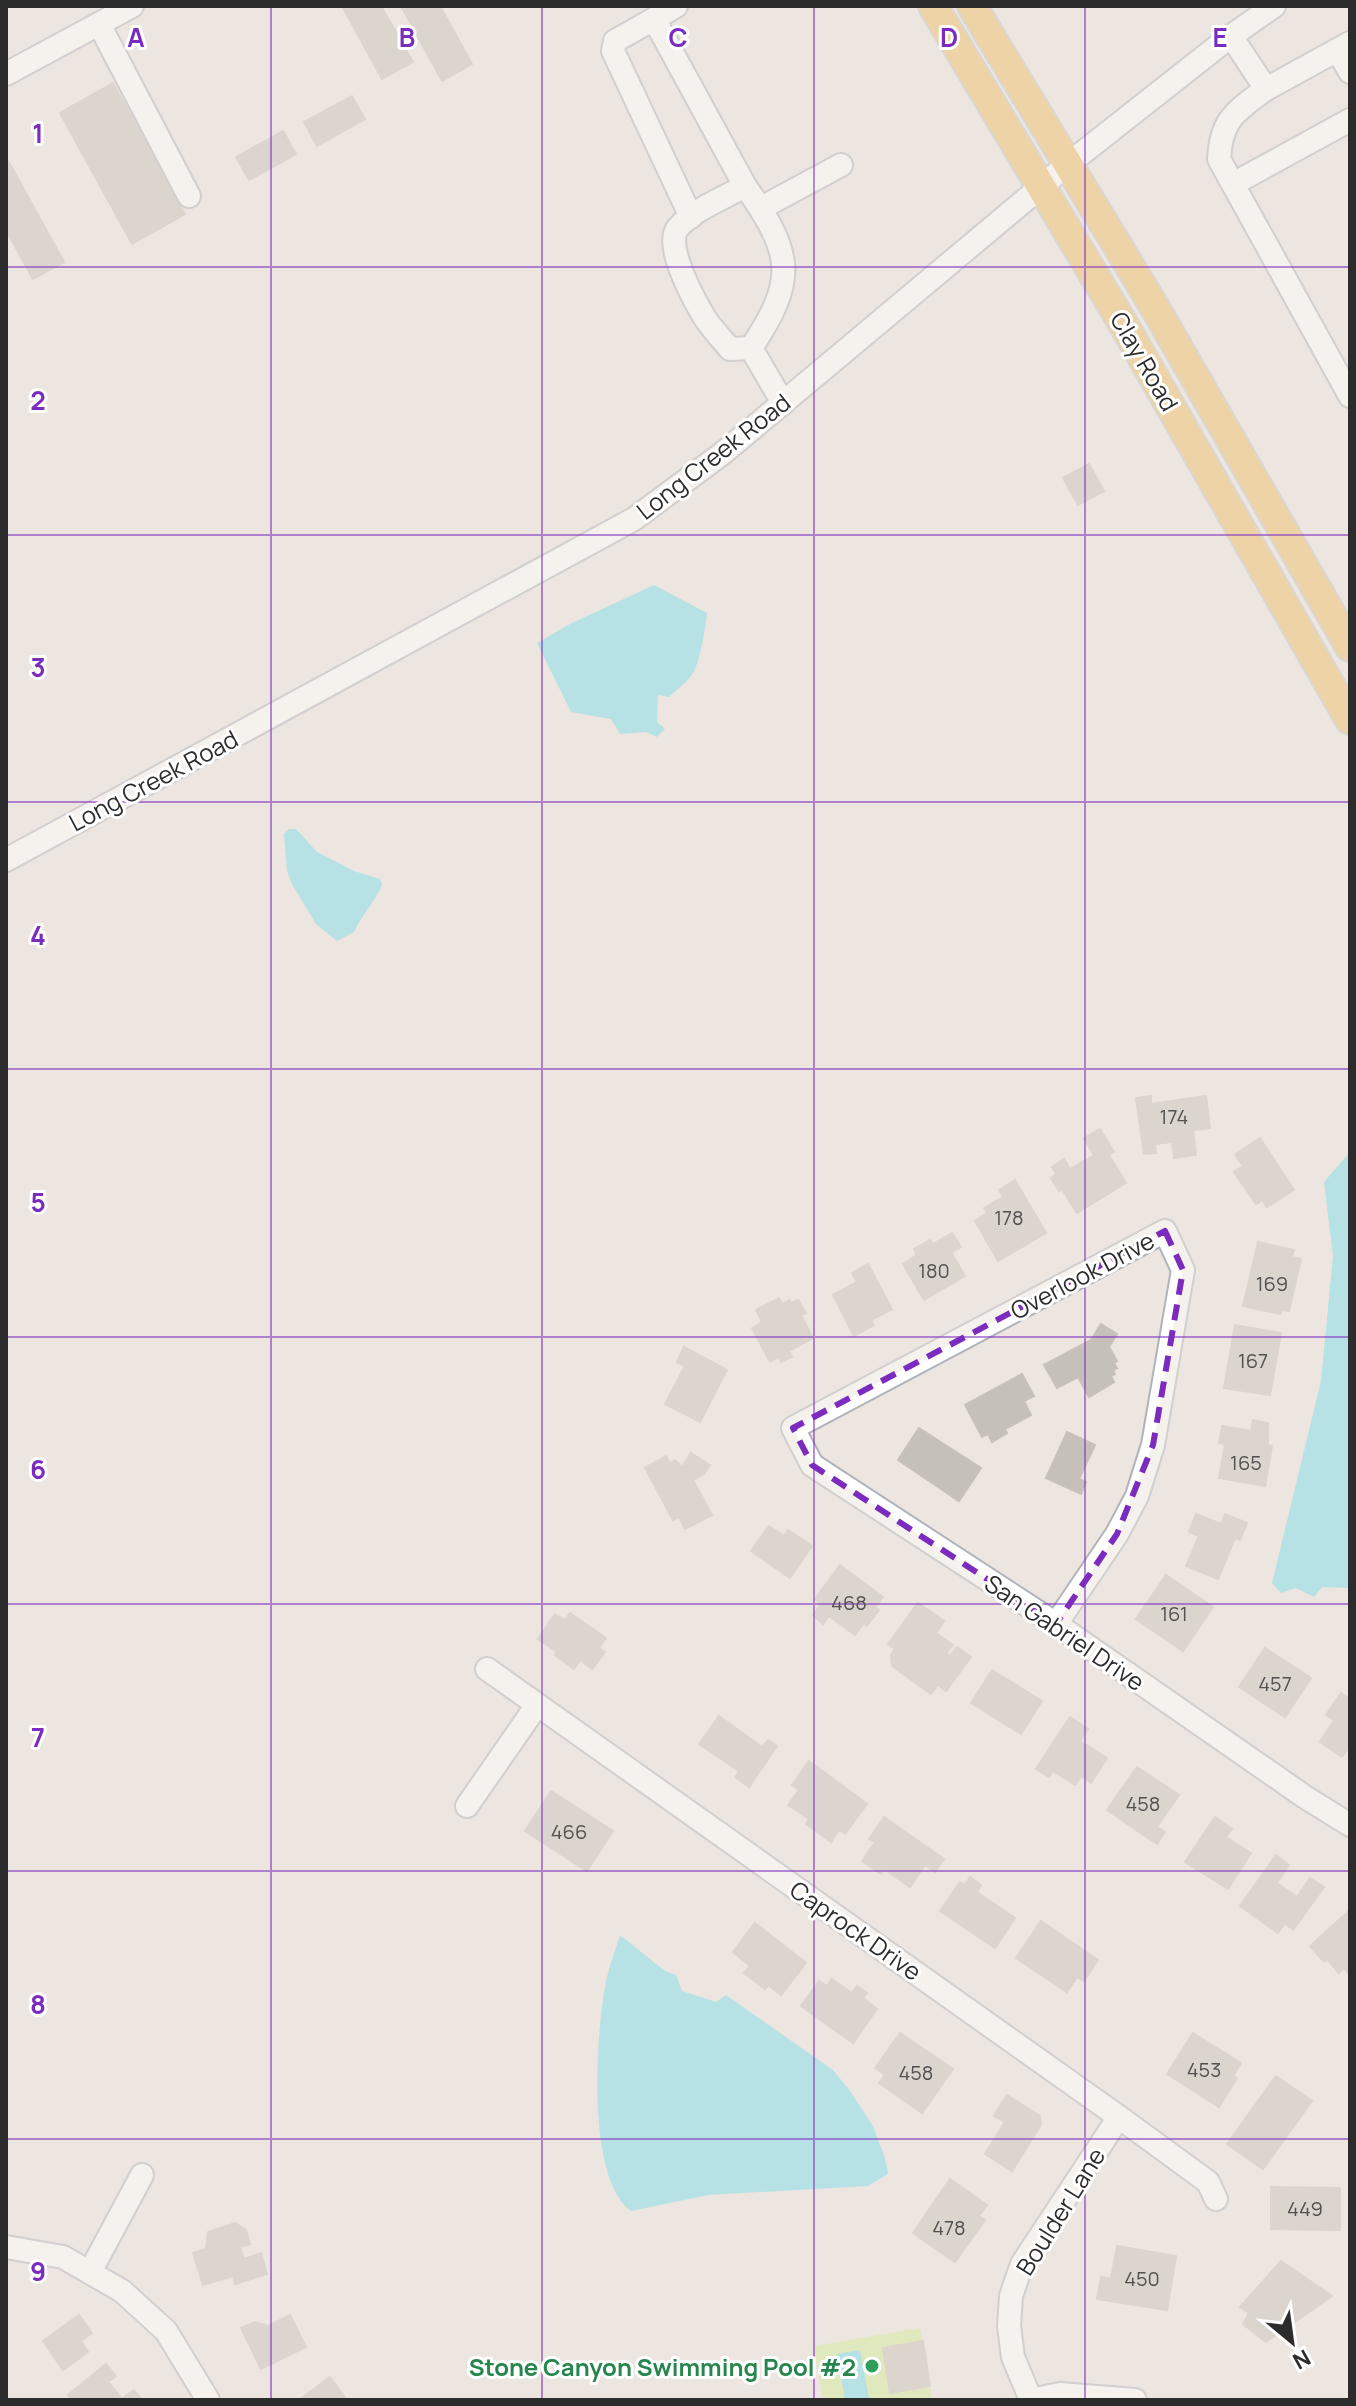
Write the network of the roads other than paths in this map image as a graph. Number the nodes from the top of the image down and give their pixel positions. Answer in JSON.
{"nodes":[{"id":1,"x":132,"y":6,"type":"edge"},
{"id":2,"x":676,"y":6,"type":"edge"},
{"id":3,"x":933,"y":6,"type":"edge"},
{"id":4,"x":972,"y":6,"type":"edge"},
{"id":5,"x":1274,"y":6,"type":"edge"},
{"id":6,"x":654,"y":19,"type":"junction"},
{"id":7,"x":99,"y":24,"type":"junction"},
{"id":8,"x":1231,"y":36,"type":"junction"},
{"id":9,"x":1344,"y":47,"type":"edge"},
{"id":10,"x":1350,"y":72,"type":"edge"},
{"id":11,"x":6,"y":74,"type":"edge"},
{"id":12,"x":1266,"y":89,"type":"junction"},
{"id":13,"x":1350,"y":120,"type":"edge"},
{"id":14,"x":841,"y":165,"type":"dead end"},
{"id":15,"x":1067,"y":165,"type":"junction"},
{"id":16,"x":1233,"y":184,"type":"junction"},
{"id":17,"x":745,"y":186,"type":"junction"},
{"id":18,"x":1040,"y":188,"type":"junction"},
{"id":19,"x":189,"y":196,"type":"dead end"},
{"id":20,"x":761,"y":208,"type":"junction"},
{"id":21,"x":691,"y":217,"type":"junction"},
{"id":22,"x":751,"y":348,"type":"junction"},
{"id":23,"x":1350,"y":396,"type":"edge"},
{"id":24,"x":783,"y":403,"type":"junction"},
{"id":25,"x":1350,"y":647,"type":"edge"},
{"id":26,"x":1350,"y":720,"type":"edge"},
{"id":27,"x":6,"y":860,"type":"edge"},
{"id":28,"x":793,"y":1428,"type":"joint"},
{"id":29,"x":1056,"y":1624,"type":"junction"},
{"id":30,"x":487,"y":1669,"type":"dead end"},
{"id":31,"x":537,"y":1705,"type":"junction"},
{"id":32,"x":467,"y":1806,"type":"dead end"},
{"id":33,"x":1350,"y":1825,"type":"edge"},
{"id":34,"x":1119,"y":2117,"type":"junction"},
{"id":35,"x":142,"y":2175,"type":"dead end"},
{"id":36,"x":1216,"y":2199,"type":"dead end"},
{"id":37,"x":6,"y":2247,"type":"edge"},
{"id":38,"x":90,"y":2272,"type":"junction"},
{"id":39,"x":208,"y":2400,"type":"edge"},
{"id":40,"x":1031,"y":2400,"type":"edge"},
{"id":41,"x":1135,"y":2400,"type":"edge"}],
"edges":[{"from":1,"to":7,"type":"street"},
{"from":2,"to":6,"type":"street"},
{"from":3,"to":18,"type":"main road","name":"Clay Road"},
{"from":4,"to":15,"type":"main road","name":"Clay Road"},
{"from":5,"to":8,"type":"street","name":"Long Creek Road"},
{"from":6,"to":17,"type":"street"},
{"from":6,"to":21,"type":"street"},
{"from":7,"to":11,"type":"street"},
{"from":7,"to":19,"type":"street"},
{"from":8,"to":12,"type":"street"},
{"from":8,"to":15,"type":"street","name":"Long Creek Road"},
{"from":9,"to":10,"type":"street"},
{"from":9,"to":12,"type":"street"},
{"from":12,"to":16,"type":"street"},
{"from":13,"to":16,"type":"street"},
{"from":14,"to":20,"type":"street"},
{"from":15,"to":18,"type":"street","name":"Long Creek Road"},
{"from":15,"to":25,"type":"main road","name":"Clay Road"},
{"from":16,"to":23,"type":"street"},
{"from":17,"to":20,"type":"street"},
{"from":17,"to":21,"type":"street"},
{"from":18,"to":24,"type":"street","name":"Long Creek Road"},
{"from":18,"to":26,"type":"main road","name":"Clay Road"},
{"from":20,"to":22,"type":"street"},
{"from":21,"to":22,"type":"street"},
{"from":22,"to":24,"type":"street"},
{"from":24,"to":27,"type":"street","name":"Long Creek Road"},
{"from":28,"to":29,"type":"street","name":"San Gabriel Drive"},
{"from":28,"to":29,"type":"street","name":"Overlook Drive"},
{"from":29,"to":33,"type":"street","name":"San Gabriel Drive"},
{"from":30,"to":31,"type":"street","name":"Caprock Drive"},
{"from":31,"to":32,"type":"street"},
{"from":31,"to":34,"type":"street","name":"Caprock Drive"},
{"from":34,"to":36,"type":"street","name":"Caprock Drive"},
{"from":34,"to":40,"type":"street","name":"Boulder Lane"},
{"from":35,"to":38,"type":"street"},
{"from":37,"to":38,"type":"street"},
{"from":38,"to":39,"type":"street"},
{"from":40,"to":41,"type":"street"}]}
